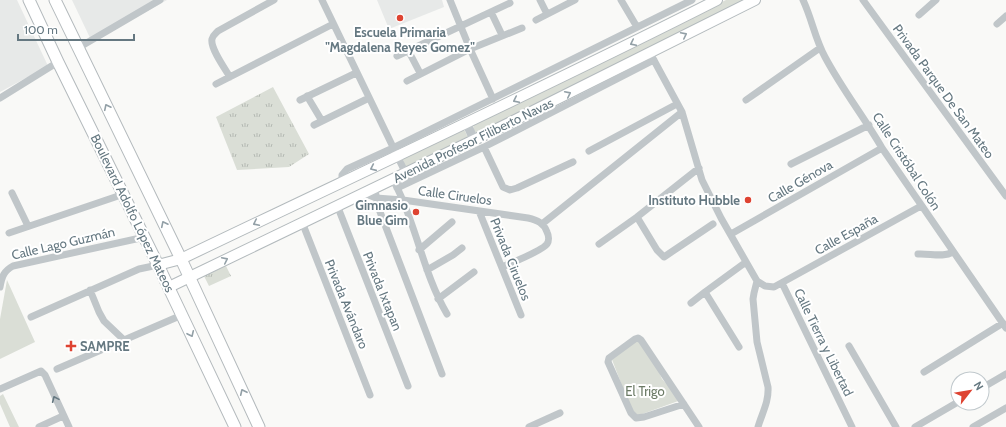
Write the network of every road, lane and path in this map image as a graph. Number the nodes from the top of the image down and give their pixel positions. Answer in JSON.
{"nodes":[{"id":1,"x":29,"y":0,"type":"edge"},
{"id":2,"x":55,"y":0,"type":"edge"},
{"id":3,"x":160,"y":0,"type":"edge"},
{"id":4,"x":274,"y":0,"type":"edge"},
{"id":5,"x":322,"y":0,"type":"edge"},
{"id":6,"x":450,"y":0,"type":"edge"},
{"id":7,"x":540,"y":0,"type":"edge"},
{"id":8,"x":575,"y":0,"type":"edge"},
{"id":9,"x":621,"y":0,"type":"edge"},
{"id":10,"x":692,"y":0,"type":"edge"},
{"id":11,"x":717,"y":0,"type":"edge"},
{"id":12,"x":755,"y":0,"type":"edge"},
{"id":13,"x":803,"y":0,"type":"edge"},
{"id":14,"x":864,"y":0,"type":"edge"},
{"id":15,"x":936,"y":0,"type":"edge"},
{"id":16,"x":510,"y":3,"type":"dead end"},
{"id":17,"x":491,"y":12,"type":"junction"},
{"id":18,"x":547,"y":14,"type":"junction"},
{"id":19,"x":919,"y":15,"type":"dead end"},
{"id":20,"x":1006,"y":16,"type":"edge"},
{"id":21,"x":536,"y":20,"type":"dead end"},
{"id":22,"x":333,"y":24,"type":"junction"},
{"id":23,"x":997,"y":24,"type":"dead end"},
{"id":24,"x":461,"y":26,"type":"junction"},
{"id":25,"x":637,"y":27,"type":"junction"},
{"id":26,"x":522,"y":28,"type":"dead end"},
{"id":27,"x":502,"y":35,"type":"junction"},
{"id":28,"x":78,"y":48,"type":"junction"},
{"id":29,"x":820,"y":48,"type":"junction"},
{"id":30,"x":470,"y":49,"type":"junction"},
{"id":31,"x":408,"y":50,"type":"junction"},
{"id":32,"x":397,"y":56,"type":"dead end"},
{"id":33,"x":652,"y":56,"type":"junction"},
{"id":34,"x":58,"y":62,"type":"junction"},
{"id":35,"x":356,"y":72,"type":"junction"},
{"id":36,"x":420,"y":73,"type":"junction"},
{"id":37,"x":230,"y":77,"type":"junction"},
{"id":38,"x":407,"y":81,"type":"dead end"},
{"id":39,"x":216,"y":84,"type":"dead end"},
{"id":40,"x":307,"y":96,"type":"junction"},
{"id":41,"x":0,"y":98,"type":"edge"},
{"id":42,"x":369,"y":98,"type":"junction"},
{"id":43,"x":493,"y":99,"type":"junction"},
{"id":44,"x":300,"y":100,"type":"dead end"},
{"id":45,"x":746,"y":100,"type":"dead end"},
{"id":46,"x":677,"y":104,"type":"junction"},
{"id":47,"x":682,"y":112,"type":"junction"},
{"id":48,"x":322,"y":121,"type":"junction"},
{"id":49,"x":467,"y":124,"type":"junction"},
{"id":50,"x":314,"y":125,"type":"dead end"},
{"id":51,"x":869,"y":125,"type":"junction"},
{"id":52,"x":474,"y":140,"type":"junction"},
{"id":53,"x":484,"y":147,"type":"junction"},
{"id":54,"x":882,"y":148,"type":"junction"},
{"id":55,"x":589,"y":151,"type":"dead end"},
{"id":56,"x":395,"y":152,"type":"junction"},
{"id":57,"x":573,"y":162,"type":"dead end"},
{"id":58,"x":791,"y":164,"type":"dead end"},
{"id":59,"x":699,"y":168,"type":"junction"},
{"id":60,"x":405,"y":173,"type":"junction"},
{"id":61,"x":392,"y":179,"type":"junction"},
{"id":62,"x":410,"y":182,"type":"junction"},
{"id":63,"x":376,"y":187,"type":"junction"},
{"id":64,"x":397,"y":188,"type":"junction"},
{"id":65,"x":12,"y":193,"type":"dead end"},
{"id":66,"x":364,"y":193,"type":"junction"},
{"id":67,"x":124,"y":194,"type":"junction"},
{"id":68,"x":1006,"y":196,"type":"edge"},
{"id":69,"x":376,"y":198,"type":"junction"},
{"id":70,"x":403,"y":200,"type":"junction"},
{"id":71,"x":337,"y":205,"type":"junction"},
{"id":72,"x":921,"y":206,"type":"junction"},
{"id":73,"x":480,"y":211,"type":"junction"},
{"id":74,"x":637,"y":217,"type":"junction"},
{"id":75,"x":302,"y":222,"type":"junction"},
{"id":76,"x":452,"y":222,"type":"dead end"},
{"id":77,"x":542,"y":224,"type":"junction"},
{"id":78,"x":713,"y":224,"type":"dead end"},
{"id":79,"x":28,"y":226,"type":"junction"},
{"id":80,"x":10,"y":232,"type":"dead end"},
{"id":81,"x":731,"y":234,"type":"junction"},
{"id":82,"x":145,"y":238,"type":"junction"},
{"id":83,"x":599,"y":244,"type":"dead end"},
{"id":84,"x":462,"y":248,"type":"dead end"},
{"id":85,"x":420,"y":250,"type":"junction"},
{"id":86,"x":953,"y":252,"type":"junction"},
{"id":87,"x":918,"y":254,"type":"dead end"},
{"id":88,"x":181,"y":259,"type":"junction"},
{"id":89,"x":746,"y":262,"type":"junction"},
{"id":90,"x":158,"y":265,"type":"junction"},
{"id":91,"x":502,"y":267,"type":"junction"},
{"id":92,"x":427,"y":270,"type":"junction"},
{"id":93,"x":474,"y":272,"type":"dead end"},
{"id":94,"x":190,"y":277,"type":"junction"},
{"id":95,"x":757,"y":282,"type":"junction"},
{"id":96,"x":782,"y":283,"type":"junction"},
{"id":97,"x":169,"y":286,"type":"junction"},
{"id":98,"x":0,"y":287,"type":"edge"},
{"id":99,"x":90,"y":290,"type":"junction"},
{"id":100,"x":704,"y":292,"type":"junction"},
{"id":101,"x":438,"y":299,"type":"junction"},
{"id":102,"x":691,"y":303,"type":"dead end"},
{"id":103,"x":446,"y":314,"type":"dead end"},
{"id":104,"x":182,"y":315,"type":"junction"},
{"id":105,"x":521,"y":315,"type":"dead end"},
{"id":106,"x":31,"y":316,"type":"dead end"},
{"id":107,"x":1004,"y":325,"type":"edge"},
{"id":108,"x":124,"y":340,"type":"junction"},
{"id":109,"x":850,"y":346,"type":"dead end"},
{"id":110,"x":739,"y":347,"type":"dead end"},
{"id":111,"x":57,"y":369,"type":"dead end"},
{"id":112,"x":924,"y":372,"type":"dead end"},
{"id":113,"x":442,"y":374,"type":"dead end"},
{"id":114,"x":1006,"y":374,"type":"edge"},
{"id":115,"x":990,"y":383,"type":"edge"},
{"id":116,"x":408,"y":386,"type":"dead end"},
{"id":117,"x":0,"y":389,"type":"edge"},
{"id":118,"x":370,"y":395,"type":"dead end"},
{"id":119,"x":684,"y":404,"type":"junction"},
{"id":120,"x":950,"y":407,"type":"edge"},
{"id":121,"x":1006,"y":408,"type":"edge"},
{"id":122,"x":560,"y":413,"type":"dead end"},
{"id":123,"x":63,"y":416,"type":"junction"},
{"id":124,"x":541,"y":425,"type":"edge"},
{"id":125,"x":39,"y":427,"type":"edge"},
{"id":126,"x":69,"y":427,"type":"edge"},
{"id":127,"x":235,"y":427,"type":"edge"},
{"id":128,"x":259,"y":427,"type":"edge"},
{"id":129,"x":529,"y":427,"type":"edge"},
{"id":130,"x":699,"y":427,"type":"edge"},
{"id":131,"x":758,"y":427,"type":"edge"},
{"id":132,"x":852,"y":427,"type":"edge"},
{"id":133,"x":896,"y":427,"type":"edge"},
{"id":134,"x":915,"y":427,"type":"edge"},
{"id":135,"x":973,"y":427,"type":"edge"}],
"edges":[{"from":1,"to":34,"type":"main road","name":"Boulevard Adolfo López Mateos"},
{"from":2,"to":28,"type":"main road","name":"Boulevard Adolfo López Mateos"},
{"from":3,"to":28,"type":"street"},
{"from":4,"to":37,"type":"street"},
{"from":5,"to":22,"type":"street"},
{"from":6,"to":24,"type":"street"},
{"from":7,"to":18,"type":"street"},
{"from":8,"to":18,"type":"street"},
{"from":9,"to":25,"type":"street"},
{"from":10,"to":25,"type":"street"},
{"from":11,"to":49,"type":"main road","name":"Avenida Profesor Filiberto Navas","one_way":true},
{"from":33,"to":12,"type":"main road","name":"Avenida Profesor Filiberto Navas","one_way":true},
{"from":13,"to":29,"type":"street","name":"Calle Cristóbal Colón"},
{"from":14,"to":68,"type":"street","name":"Privada Parque De San Mateo"},
{"from":15,"to":19,"type":"street"},
{"from":16,"to":17,"type":"street"},
{"from":17,"to":24,"type":"street"},
{"from":17,"to":27,"type":"street"},
{"from":18,"to":21,"type":"street"},
{"from":20,"to":23,"type":"street"},
{"from":22,"to":35,"type":"street"},
{"from":22,"to":37,"type":"street"},
{"from":24,"to":30,"type":"street"},
{"from":24,"to":31,"type":"street"},
{"from":25,"to":43,"type":"street"},
{"from":26,"to":27,"type":"street"},
{"from":27,"to":30,"type":"street"},
{"from":88,"to":28,"type":"main road","name":"Boulevard Adolfo López Mateos","one_way":true},
{"from":29,"to":45,"type":"street"},
{"from":29,"to":51,"type":"street","name":"Calle Cristóbal Colón"},
{"from":30,"to":36,"type":"street"},
{"from":30,"to":43,"type":"street"},
{"from":31,"to":32,"type":"street"},
{"from":31,"to":36,"type":"street"},
{"from":33,"to":46,"type":"street"},
{"from":52,"to":33,"type":"main road","name":"Avenida Profesor Filiberto Navas","one_way":true},
{"from":33,"to":53,"type":"street"},
{"from":34,"to":41,"type":"street"},
{"from":34,"to":67,"type":"main road","name":"Boulevard Adolfo López Mateos"},
{"from":35,"to":40,"type":"street"},
{"from":35,"to":42,"type":"street"},
{"from":36,"to":38,"type":"street"},
{"from":37,"to":39,"type":"street"},
{"from":40,"to":44,"type":"street"},
{"from":40,"to":48,"type":"street"},
{"from":42,"to":48,"type":"street"},
{"from":42,"to":56,"type":"street"},
{"from":43,"to":56,"type":"street"},
{"from":46,"to":47,"type":"street"},
{"from":46,"to":55,"type":"street"},
{"from":47,"to":59,"type":"street"},
{"from":47,"to":77,"type":"street"},
{"from":48,"to":50,"type":"street"},
{"from":49,"to":52,"type":"street"},
{"from":49,"to":56,"type":"main road","name":"Avenida Profesor Filiberto Navas"},
{"from":51,"to":54,"type":"street","name":"Calle Cristóbal Colón"},
{"from":51,"to":58,"type":"street"},
{"from":52,"to":60,"type":"main road","name":"Avenida Profesor Filiberto Navas"},
{"from":53,"to":57,"type":"street"},
{"from":53,"to":62,"type":"street"},
{"from":54,"to":72,"type":"street","name":"Calle Cristóbal Colón"},
{"from":54,"to":81,"type":"street","name":"Calle Génova"},
{"from":56,"to":60,"type":"street"},
{"from":56,"to":88,"type":"main road","name":"Avenida Profesor Filiberto Navas","one_way":true},
{"from":59,"to":74,"type":"street"},
{"from":59,"to":81,"type":"street"},
{"from":60,"to":61,"type":"main road","name":"Avenida Profesor Filiberto Navas"},
{"from":60,"to":62,"type":"street"},
{"from":61,"to":63,"type":"main road","name":"Avenida Profesor Filiberto Navas"},
{"from":61,"to":64,"type":"street"},
{"from":62,"to":64,"type":"street"},
{"from":63,"to":66,"type":"main road","name":"Avenida Profesor Filiberto Navas"},
{"from":63,"to":69,"type":"street"},
{"from":64,"to":70,"type":"street"},
{"from":65,"to":79,"type":"street"},
{"from":66,"to":69,"type":"street","name":"Calle Ciruelos"},
{"from":66,"to":71,"type":"main road","name":"Avenida Profesor Filiberto Navas"},
{"from":67,"to":79,"type":"street"},
{"from":67,"to":82,"type":"main road","name":"Boulevard Adolfo López Mateos"},
{"from":69,"to":70,"type":"street","name":"Calle Ciruelos"},
{"from":69,"to":113,"type":"street"},
{"from":70,"to":73,"type":"street","name":"Calle Ciruelos"},
{"from":70,"to":85,"type":"street"},
{"from":71,"to":75,"type":"main road","name":"Avenida Profesor Filiberto Navas"},
{"from":71,"to":116,"type":"street","name":"Privada Ixtapan"},
{"from":72,"to":86,"type":"street","name":"Calle Cristóbal Colón"},
{"from":72,"to":96,"type":"street","name":"Calle España"},
{"from":73,"to":77,"type":"street","name":"Calle Ciruelos"},
{"from":73,"to":91,"type":"street","name":"Privada Ciruelos"},
{"from":74,"to":78,"type":"street"},
{"from":74,"to":83,"type":"street"},
{"from":94,"to":75,"type":"main road","name":"Avenida Profesor Filiberto Navas","one_way":true},
{"from":75,"to":118,"type":"street","name":"Privada Avándaro"},
{"from":76,"to":85,"type":"street"},
{"from":77,"to":91,"type":"street"},
{"from":79,"to":80,"type":"street"},
{"from":81,"to":89,"type":"street"},
{"from":82,"to":90,"type":"main road","name":"Boulevard Adolfo López Mateos"},
{"from":82,"to":98,"type":"street","name":"Calle Lago Guzmán"},
{"from":84,"to":92,"type":"street"},
{"from":85,"to":92,"type":"street"},
{"from":86,"to":87,"type":"street"},
{"from":86,"to":107,"type":"street","name":"Calle Cristóbal Colón"},
{"from":88,"to":90,"type":"main road","name":"Avenida Profesor Filiberto Navas"},
{"from":88,"to":94,"type":"main road","name":"Boulevard Adolfo López Mateos"},
{"from":89,"to":95,"type":"street"},
{"from":89,"to":100,"type":"street"},
{"from":90,"to":97,"type":"main road","name":"Boulevard Adolfo López Mateos"},
{"from":90,"to":99,"type":"street"},
{"from":91,"to":105,"type":"street","name":"Privada Ciruelos"},
{"from":92,"to":101,"type":"street"},
{"from":93,"to":101,"type":"street"},
{"from":94,"to":97,"type":"main road","name":"Avenida Profesor Filiberto Navas"},
{"from":128,"to":94,"type":"main road","name":"Boulevard Adolfo López Mateos","one_way":true},
{"from":95,"to":96,"type":"street","name":"Calle Tierra y Libertad"},
{"from":95,"to":131,"type":"street"},
{"from":96,"to":132,"type":"street","name":"Calle Tierra y Libertad"},
{"from":97,"to":104,"type":"main road","name":"Boulevard Adolfo López Mateos"},
{"from":99,"to":106,"type":"street"},
{"from":99,"to":108,"type":"street"},
{"from":100,"to":102,"type":"street"},
{"from":100,"to":110,"type":"street"},
{"from":101,"to":103,"type":"street"},
{"from":104,"to":108,"type":"street"},
{"from":104,"to":127,"type":"main road","name":"Boulevard Adolfo López Mateos","one_way":true},
{"from":107,"to":112,"type":"street"},
{"from":108,"to":111,"type":"street"},
{"from":109,"to":133,"type":"street"},
{"from":114,"to":115,"type":"street"},
{"from":123,"to":117,"type":"street","one_way":true},
{"from":119,"to":119,"type":"street"},
{"from":119,"to":130,"type":"street"},
{"from":120,"to":134,"type":"street"},
{"from":121,"to":135,"type":"street"},
{"from":122,"to":124,"type":"street"},
{"from":123,"to":125,"type":"street"},
{"from":123,"to":126,"type":"street"},
{"from":124,"to":129,"type":"street"}]}
